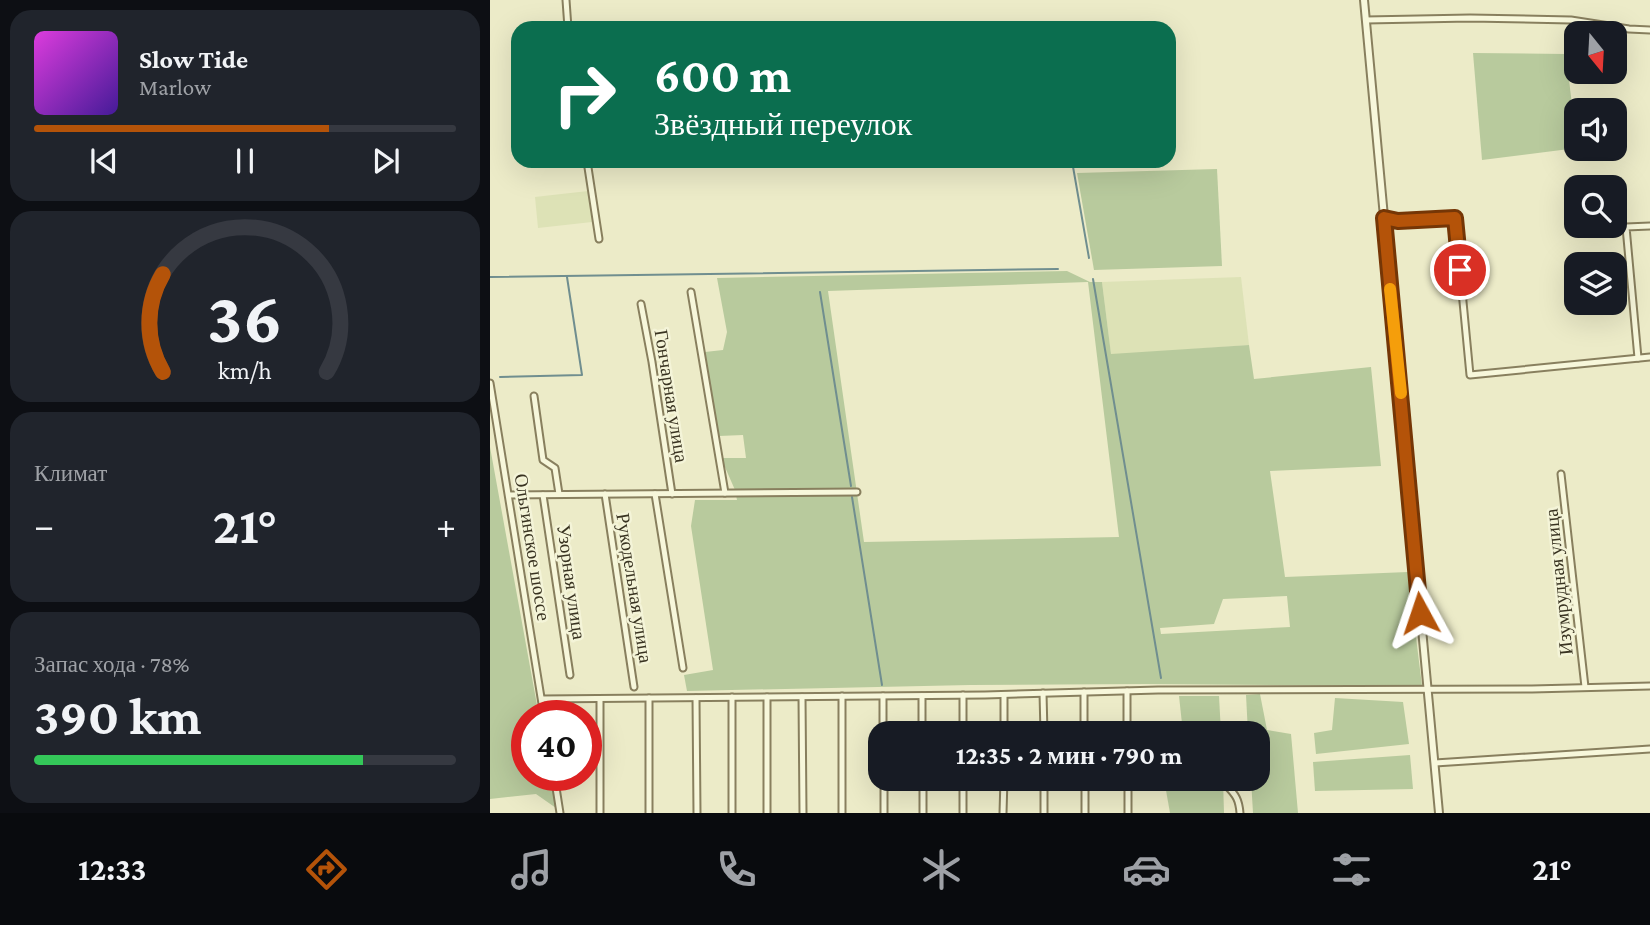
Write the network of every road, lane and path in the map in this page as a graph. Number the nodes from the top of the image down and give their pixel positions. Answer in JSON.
{"nodes":[{"id":1,"x":566,"y":0,"type":"edge"},
{"id":2,"x":1364,"y":0,"type":"edge"},
{"id":3,"x":1366,"y":20,"type":"junction"},
{"id":4,"x":568,"y":21,"type":"edge"},
{"id":5,"x":1650,"y":30,"type":"edge"},
{"id":6,"x":588,"y":168,"type":"edge"},
{"id":7,"x":1384,"y":218,"type":"junction"},
{"id":8,"x":1650,"y":226,"type":"edge"},
{"id":9,"x":599,"y":239,"type":"dead end"},
{"id":10,"x":691,"y":292,"type":"dead end"},
{"id":11,"x":641,"y":304,"type":"dead end"},
{"id":12,"x":1650,"y":356,"type":"edge"},
{"id":13,"x":1638,"y":358,"type":"junction"},
{"id":14,"x":490,"y":383,"type":"edge"},
{"id":15,"x":534,"y":396,"type":"dead end"},
{"id":16,"x":1561,"y":474,"type":"dead end"},
{"id":17,"x":857,"y":492,"type":"dead end"},
{"id":18,"x":725,"y":493,"type":"junction"},
{"id":19,"x":559,"y":494,"type":"junction"},
{"id":20,"x":605,"y":494,"type":"junction"},
{"id":21,"x":655,"y":494,"type":"junction"},
{"id":22,"x":671,"y":494,"type":"junction"},
{"id":23,"x":509,"y":495,"type":"junction"},
{"id":24,"x":543,"y":495,"type":"junction"},
{"id":25,"x":683,"y":668,"type":"dead end"},
{"id":26,"x":570,"y":675,"type":"dead end"},
{"id":27,"x":1650,"y":686,"type":"edge"},
{"id":28,"x":634,"y":687,"type":"dead end"},
{"id":29,"x":1585,"y":687,"type":"junction"},
{"id":30,"x":1428,"y":688,"type":"junction"},
{"id":31,"x":1127,"y":691,"type":"junction"},
{"id":32,"x":1084,"y":692,"type":"junction"},
{"id":33,"x":1043,"y":694,"type":"junction"},
{"id":34,"x":963,"y":695,"type":"junction"},
{"id":35,"x":1004,"y":695,"type":"junction"},
{"id":36,"x":842,"y":696,"type":"junction"},
{"id":37,"x":883,"y":696,"type":"junction"},
{"id":38,"x":922,"y":696,"type":"junction"},
{"id":39,"x":732,"y":697,"type":"junction"},
{"id":40,"x":767,"y":697,"type":"junction"},
{"id":41,"x":802,"y":697,"type":"junction"},
{"id":42,"x":649,"y":698,"type":"junction"},
{"id":43,"x":696,"y":698,"type":"junction"},
{"id":44,"x":542,"y":699,"type":"joint"},
{"id":45,"x":600,"y":699,"type":"junction"},
{"id":46,"x":883,"y":721,"type":"edge"},
{"id":47,"x":922,"y":721,"type":"edge"},
{"id":48,"x":963,"y":721,"type":"edge"},
{"id":49,"x":1004,"y":721,"type":"edge"},
{"id":50,"x":1044,"y":721,"type":"edge"},
{"id":51,"x":1084,"y":721,"type":"edge"},
{"id":52,"x":1127,"y":721,"type":"edge"},
{"id":53,"x":1650,"y":749,"type":"edge"},
{"id":54,"x":1434,"y":762,"type":"junction"},
{"id":55,"x":557,"y":791,"type":"edge"},
{"id":56,"x":884,"y":791,"type":"edge"},
{"id":57,"x":923,"y":791,"type":"edge"},
{"id":58,"x":963,"y":791,"type":"edge"},
{"id":59,"x":1004,"y":791,"type":"edge"},
{"id":60,"x":1044,"y":791,"type":"edge"},
{"id":61,"x":1085,"y":791,"type":"edge"},
{"id":62,"x":1128,"y":791,"type":"edge"},
{"id":63,"x":1232,"y":791,"type":"edge"},
{"id":64,"x":560,"y":813,"type":"edge"},
{"id":65,"x":600,"y":813,"type":"edge"},
{"id":66,"x":649,"y":813,"type":"edge"},
{"id":67,"x":697,"y":813,"type":"edge"},
{"id":68,"x":732,"y":813,"type":"edge"},
{"id":69,"x":767,"y":813,"type":"edge"},
{"id":70,"x":803,"y":813,"type":"edge"},
{"id":71,"x":842,"y":813,"type":"edge"},
{"id":72,"x":884,"y":813,"type":"edge"},
{"id":73,"x":923,"y":813,"type":"edge"},
{"id":74,"x":963,"y":813,"type":"edge"},
{"id":75,"x":1003,"y":813,"type":"edge"},
{"id":76,"x":1044,"y":813,"type":"edge"},
{"id":77,"x":1085,"y":813,"type":"edge"},
{"id":78,"x":1128,"y":813,"type":"edge"},
{"id":79,"x":1240,"y":813,"type":"edge"},
{"id":80,"x":1439,"y":813,"type":"edge"}],
"edges":[{"from":1,"to":4,"type":"street"},
{"from":2,"to":3,"type":"street"},
{"from":3,"to":5,"type":"street"},
{"from":3,"to":7,"type":"street"},
{"from":6,"to":9,"type":"street"},
{"from":7,"to":13,"type":"street"},
{"from":7,"to":30,"type":"street"},
{"from":8,"to":13,"type":"street"},
{"from":10,"to":18,"type":"street"},
{"from":11,"to":22,"type":"street","name":"Гончарная улица"},
{"from":12,"to":13,"type":"street"},
{"from":14,"to":23,"type":"street","name":"Ольгинское шоссе"},
{"from":15,"to":19,"type":"street"},
{"from":16,"to":29,"type":"street","name":"Изумрудная улица"},
{"from":17,"to":18,"type":"street"},
{"from":18,"to":22,"type":"street"},
{"from":19,"to":20,"type":"street"},
{"from":19,"to":24,"type":"street"},
{"from":20,"to":21,"type":"street"},
{"from":20,"to":28,"type":"street","name":"Рукодельная улица"},
{"from":21,"to":22,"type":"street"},
{"from":21,"to":25,"type":"street"},
{"from":23,"to":24,"type":"street"},
{"from":23,"to":44,"type":"street","name":"Ольгинское шоссе"},
{"from":24,"to":26,"type":"street","name":"Узорная улица"},
{"from":27,"to":29,"type":"street"},
{"from":29,"to":30,"type":"street"},
{"from":30,"to":31,"type":"street"},
{"from":30,"to":54,"type":"street"},
{"from":31,"to":32,"type":"street"},
{"from":31,"to":52,"type":"street"},
{"from":32,"to":33,"type":"street"},
{"from":32,"to":51,"type":"street"},
{"from":33,"to":35,"type":"street"},
{"from":33,"to":50,"type":"street"},
{"from":34,"to":35,"type":"street"},
{"from":34,"to":38,"type":"street"},
{"from":34,"to":48,"type":"street"},
{"from":35,"to":49,"type":"street"},
{"from":36,"to":37,"type":"street"},
{"from":36,"to":41,"type":"street"},
{"from":36,"to":71,"type":"street"},
{"from":37,"to":38,"type":"street"},
{"from":37,"to":46,"type":"street"},
{"from":38,"to":47,"type":"street"},
{"from":39,"to":40,"type":"street"},
{"from":39,"to":43,"type":"street"},
{"from":39,"to":68,"type":"street"},
{"from":40,"to":41,"type":"street"},
{"from":40,"to":69,"type":"street"},
{"from":41,"to":70,"type":"street"},
{"from":42,"to":43,"type":"street"},
{"from":42,"to":45,"type":"street"},
{"from":42,"to":66,"type":"street"},
{"from":43,"to":67,"type":"street"},
{"from":44,"to":45,"type":"street"},
{"from":45,"to":65,"type":"street"},
{"from":53,"to":54,"type":"street"},
{"from":54,"to":80,"type":"street"},
{"from":55,"to":64,"type":"street"},
{"from":56,"to":72,"type":"street"},
{"from":57,"to":73,"type":"street"},
{"from":58,"to":74,"type":"street"},
{"from":59,"to":75,"type":"street"},
{"from":60,"to":76,"type":"street"},
{"from":61,"to":77,"type":"street"},
{"from":62,"to":78,"type":"street"},
{"from":63,"to":79,"type":"street"}]}
